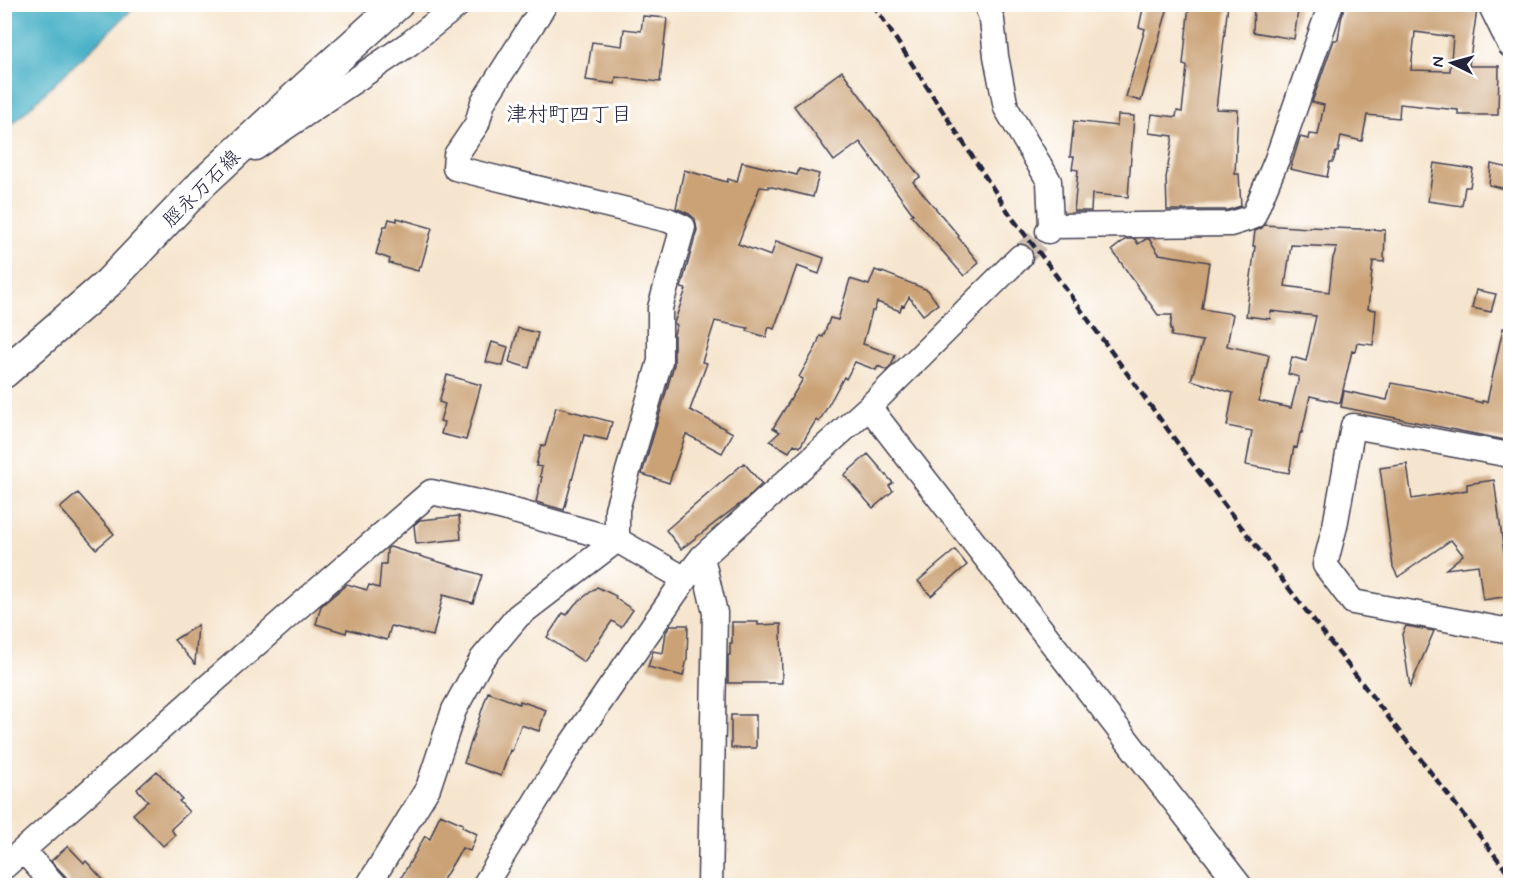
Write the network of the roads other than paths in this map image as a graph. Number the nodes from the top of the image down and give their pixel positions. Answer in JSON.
{"nodes":[{"id":1,"x":398,"y":4,"type":"edge"},
{"id":2,"x":459,"y":4,"type":"edge"},
{"id":3,"x":545,"y":4,"type":"edge"},
{"id":4,"x":986,"y":4,"type":"edge"},
{"id":5,"x":1331,"y":4,"type":"edge"},
{"id":6,"x":1490,"y":4,"type":"edge"},
{"id":7,"x":1510,"y":45,"type":"edge"},
{"id":8,"x":204,"y":183,"type":"junction"},
{"id":9,"x":1020,"y":257,"type":"tunnel mouth"},
{"id":10,"x":4,"y":372,"type":"edge"},
{"id":11,"x":868,"y":407,"type":"junction"},
{"id":12,"x":1510,"y":455,"type":"edge"},
{"id":13,"x":617,"y":540,"type":"junction"},
{"id":14,"x":702,"y":557,"type":"junction"},
{"id":15,"x":685,"y":579,"type":"junction"},
{"id":16,"x":1510,"y":631,"type":"edge"},
{"id":17,"x":24,"y":851,"type":"junction"},
{"id":18,"x":4,"y":867,"type":"edge"},
{"id":19,"x":55,"y":885,"type":"edge"},
{"id":20,"x":368,"y":885,"type":"edge"},
{"id":21,"x":484,"y":885,"type":"edge"},
{"id":22,"x":710,"y":885,"type":"edge"},
{"id":23,"x":1240,"y":885,"type":"edge"}],
"edges":[{"from":1,"to":8,"type":"main road","name":"脛永万石線"},
{"from":2,"to":8,"type":"street"},
{"from":3,"to":13,"type":"street"},
{"from":4,"to":5,"type":"street"},
{"from":6,"to":7,"type":"street"},
{"from":8,"to":10,"type":"main road","name":"脛永万石線"},
{"from":9,"to":11,"type":"street"},
{"from":11,"to":14,"type":"street"},
{"from":11,"to":23,"type":"street"},
{"from":12,"to":16,"type":"street"},
{"from":13,"to":15,"type":"street"},
{"from":13,"to":17,"type":"street"},
{"from":13,"to":20,"type":"street"},
{"from":14,"to":15,"type":"street"},
{"from":14,"to":22,"type":"street"},
{"from":15,"to":21,"type":"street"},
{"from":17,"to":18,"type":"street"},
{"from":17,"to":19,"type":"street"}]}
